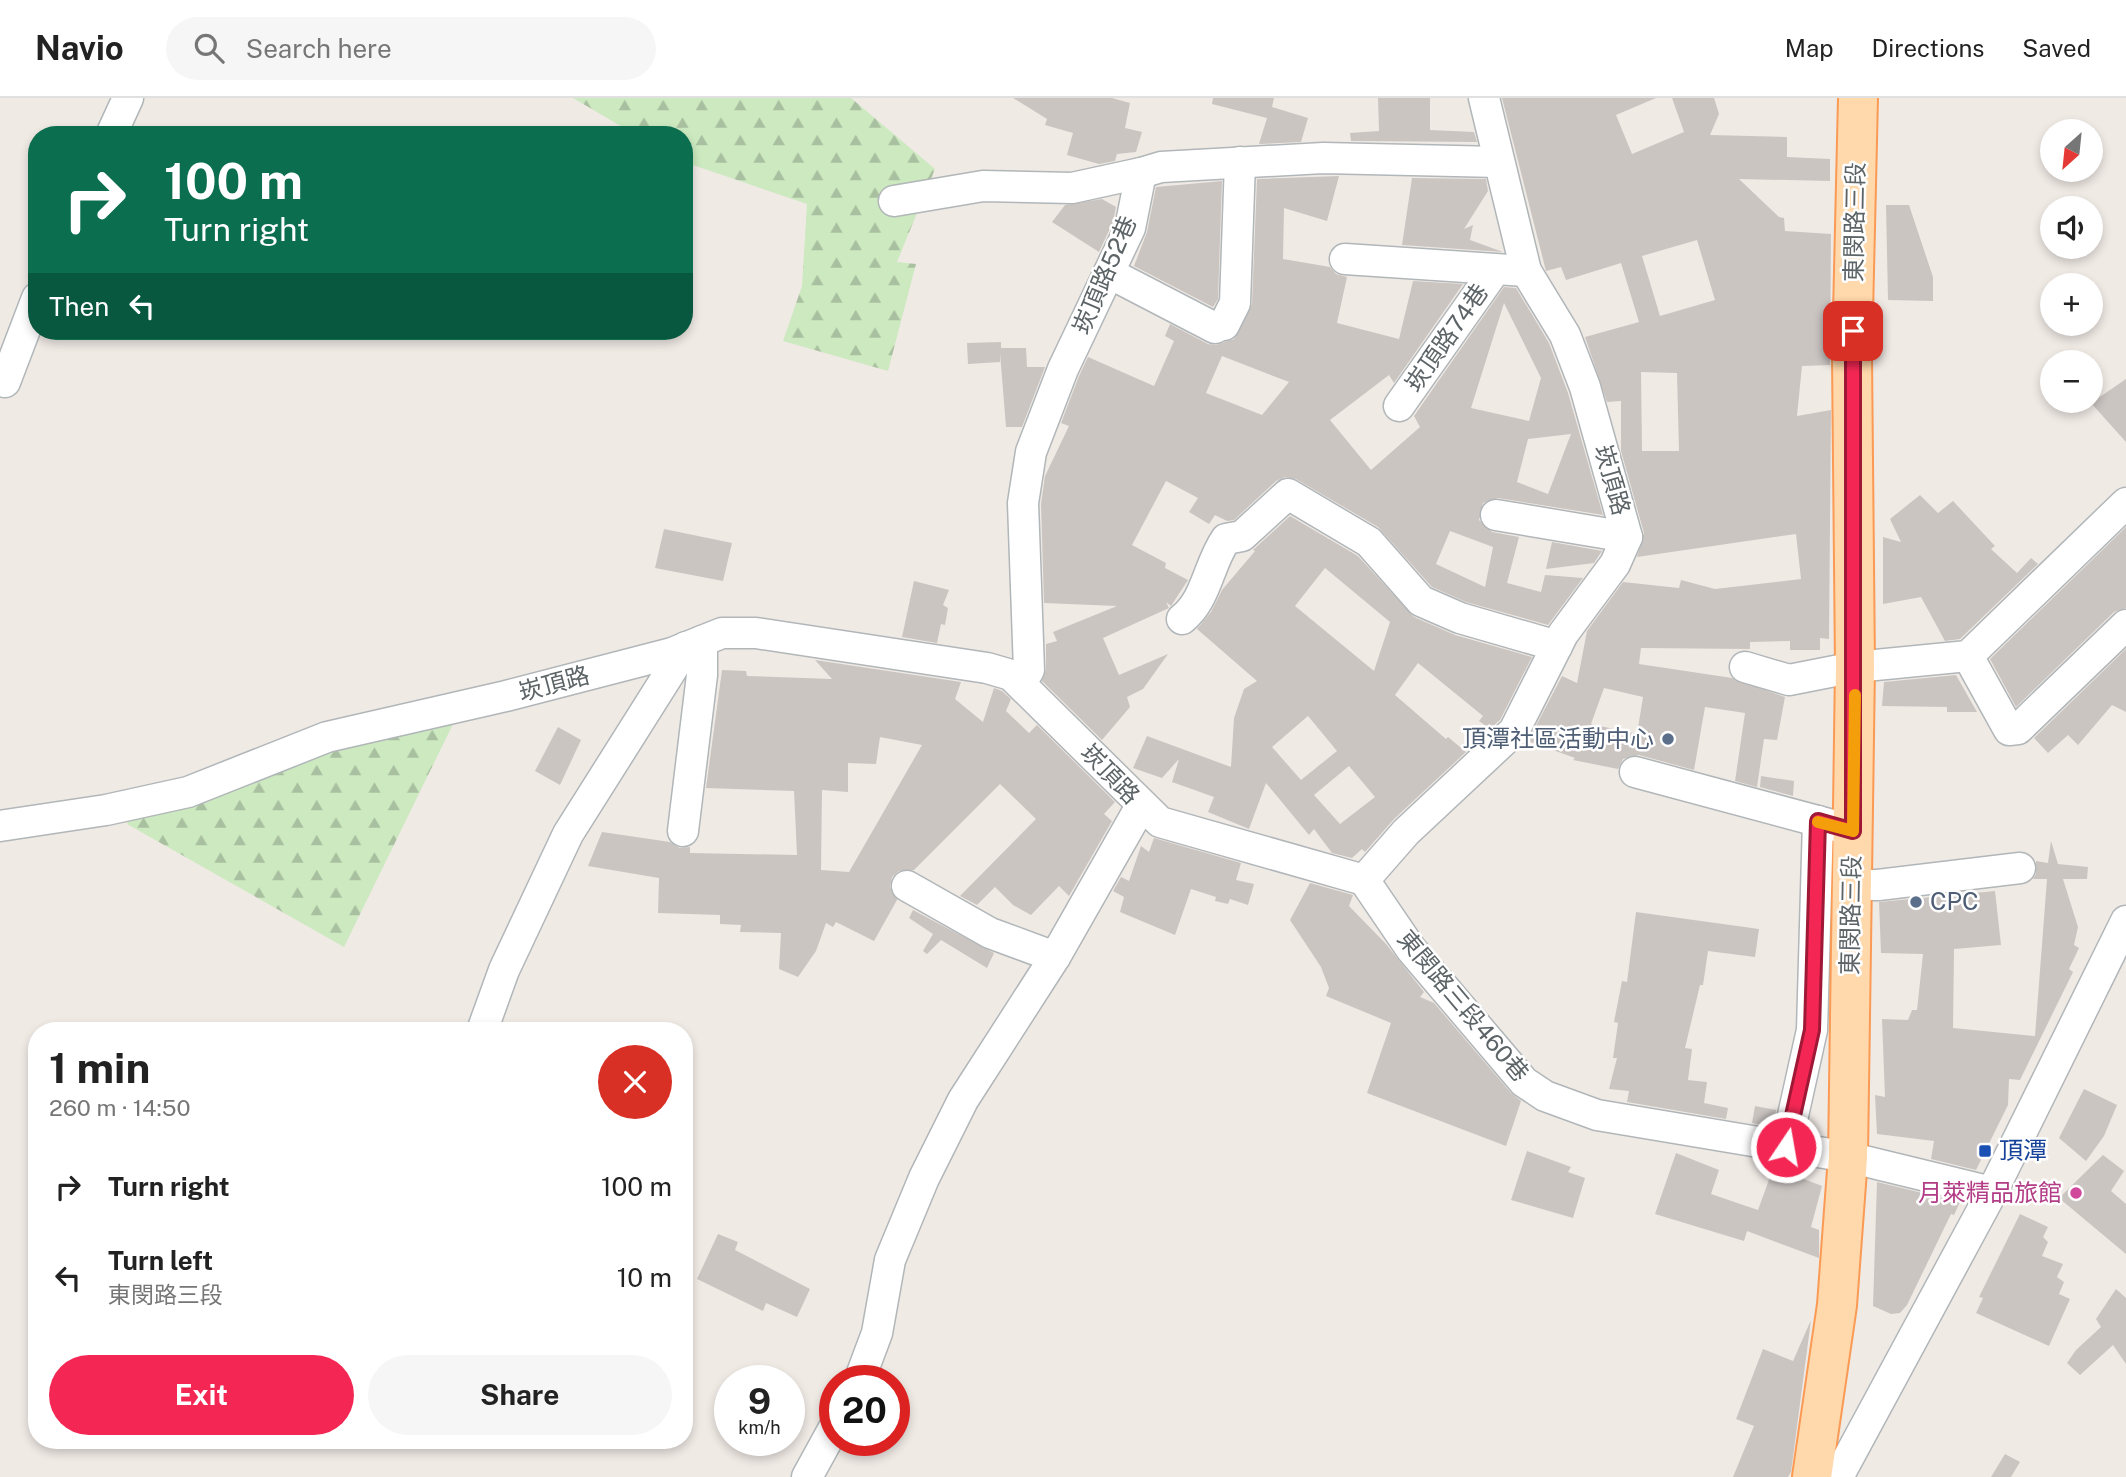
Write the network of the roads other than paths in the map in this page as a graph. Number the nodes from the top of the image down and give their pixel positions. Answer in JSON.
{"nodes":[{"id":1,"x":128,"y":98,"type":"edge"},
{"id":2,"x":1484,"y":98,"type":"edge"},
{"id":3,"x":1858,"y":98,"type":"edge"},
{"id":4,"x":115,"y":126,"type":"edge"},
{"id":5,"x":1240,"y":162,"type":"junction"},
{"id":6,"x":1499,"y":162,"type":"junction"},
{"id":7,"x":1141,"y":173,"type":"junction"},
{"id":8,"x":894,"y":201,"type":"dead end"},
{"id":9,"x":1345,"y":259,"type":"dead end"},
{"id":10,"x":1495,"y":270,"type":"junction"},
{"id":11,"x":1526,"y":271,"type":"junction"},
{"id":12,"x":1109,"y":273,"type":"junction"},
{"id":13,"x":28,"y":322,"type":"edge"},
{"id":14,"x":5,"y":382,"type":"dead end"},
{"id":15,"x":1399,"y":406,"type":"dead end"},
{"id":16,"x":2126,"y":503,"type":"edge"},
{"id":17,"x":1496,"y":515,"type":"dead end"},
{"id":18,"x":1627,"y":537,"type":"junction"},
{"id":19,"x":1182,"y":619,"type":"dead end"},
{"id":20,"x":2126,"y":625,"type":"edge"},
{"id":21,"x":694,"y":644,"type":"junction"},
{"id":22,"x":1557,"y":646,"type":"junction"},
{"id":23,"x":1968,"y":656,"type":"junction"},
{"id":24,"x":1745,"y":667,"type":"dead end"},
{"id":25,"x":1855,"y":667,"type":"junction"},
{"id":26,"x":1021,"y":683,"type":"junction"},
{"id":27,"x":1635,"y":772,"type":"dead end"},
{"id":28,"x":1141,"y":806,"type":"junction"},
{"id":29,"x":0,"y":825,"type":"edge"},
{"id":30,"x":1835,"y":826,"type":"junction"},
{"id":31,"x":683,"y":831,"type":"dead end"},
{"id":32,"x":2020,"y":868,"type":"dead end"},
{"id":33,"x":1364,"y":880,"type":"junction"},
{"id":34,"x":1852,"y":885,"type":"junction"},
{"id":35,"x":907,"y":886,"type":"dead end"},
{"id":36,"x":2126,"y":921,"type":"edge"},
{"id":37,"x":1055,"y":957,"type":"junction"},
{"id":38,"x":485,"y":1022,"type":"edge"},
{"id":39,"x":1786,"y":1147,"type":"junction"},
{"id":40,"x":1848,"y":1157,"type":"junction"},
{"id":41,"x":1992,"y":1192,"type":"junction"},
{"id":42,"x":865,"y":1365,"type":"edge"},
{"id":43,"x":819,"y":1455,"type":"edge"},
{"id":44,"x":807,"y":1477,"type":"edge"},
{"id":45,"x":1812,"y":1477,"type":"edge"},
{"id":46,"x":1838,"y":1477,"type":"edge"}],
"edges":[{"from":1,"to":4,"type":"street"},
{"from":2,"to":6,"type":"street","name":"崁頂路"},
{"from":3,"to":25,"type":"main road","name":"東閔路三段"},
{"from":5,"to":6,"type":"street"},
{"from":5,"to":7,"type":"street"},
{"from":5,"to":12,"type":"street"},
{"from":6,"to":11,"type":"street","name":"崁頂路"},
{"from":7,"to":8,"type":"street"},
{"from":7,"to":12,"type":"street","name":"崁頂路52巷"},
{"from":9,"to":10,"type":"street","name":"崁頂路74巷"},
{"from":10,"to":11,"type":"street","name":"崁頂路74巷"},
{"from":10,"to":15,"type":"street","name":"崁頂路74巷"},
{"from":11,"to":18,"type":"street","name":"崁頂路"},
{"from":12,"to":26,"type":"street","name":"崁頂路52巷"},
{"from":13,"to":14,"type":"street"},
{"from":16,"to":23,"type":"street"},
{"from":17,"to":18,"type":"street"},
{"from":18,"to":22,"type":"street","name":"崁頂路"},
{"from":19,"to":22,"type":"street"},
{"from":20,"to":23,"type":"street"},
{"from":21,"to":26,"type":"street","name":"崁頂路"},
{"from":21,"to":29,"type":"street","name":"崁頂路"},
{"from":21,"to":31,"type":"street"},
{"from":21,"to":38,"type":"street"},
{"from":22,"to":33,"type":"street","name":"崁頂路"},
{"from":23,"to":25,"type":"street"},
{"from":24,"to":25,"type":"street"},
{"from":25,"to":30,"type":"main road","name":"東閔路三段"},
{"from":26,"to":28,"type":"street","name":"崁頂路"},
{"from":27,"to":30,"type":"street"},
{"from":28,"to":33,"type":"street","name":"崁頂路"},
{"from":28,"to":37,"type":"street"},
{"from":30,"to":34,"type":"main road","name":"東閔路三段"},
{"from":30,"to":39,"type":"street"},
{"from":32,"to":34,"type":"street"},
{"from":33,"to":39,"type":"street","name":"東閔路三段460巷"},
{"from":34,"to":40,"type":"main road","name":"東閔路三段"},
{"from":35,"to":37,"type":"street"},
{"from":36,"to":41,"type":"street"},
{"from":37,"to":42,"type":"street"},
{"from":39,"to":40,"type":"street","name":"東閔路三段460巷"},
{"from":40,"to":41,"type":"street","name":"東閔路三段460巷"},
{"from":40,"to":45,"type":"main road","name":"東閔路三段"},
{"from":41,"to":46,"type":"street"},
{"from":43,"to":44,"type":"street"}]}
